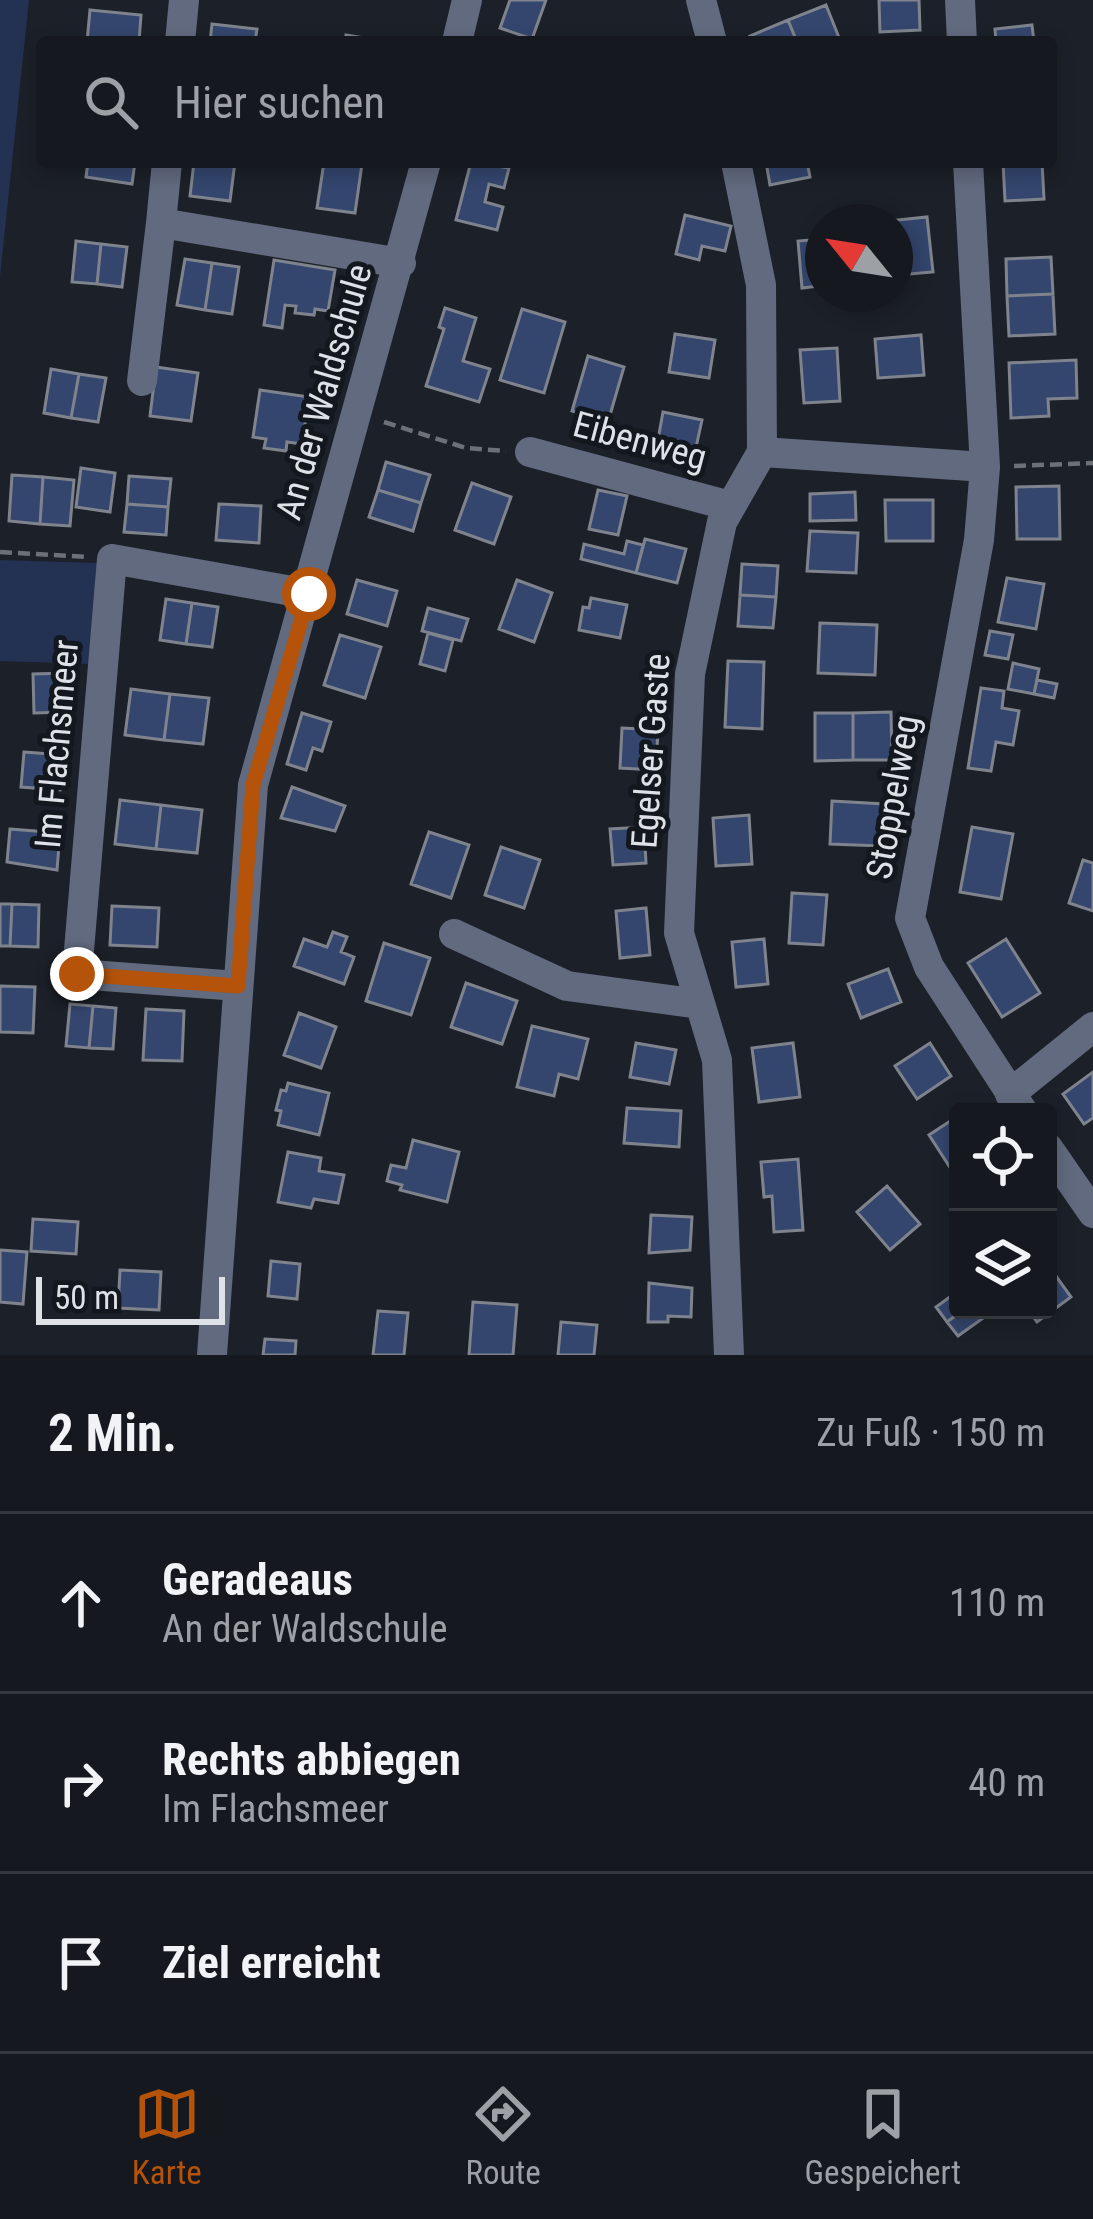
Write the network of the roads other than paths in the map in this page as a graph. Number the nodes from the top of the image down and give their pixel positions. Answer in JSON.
{"nodes":[{"id":1,"x":184,"y":0,"type":"edge"},
{"id":2,"x":467,"y":0,"type":"edge"},
{"id":3,"x":700,"y":0,"type":"edge"},
{"id":4,"x":960,"y":0,"type":"edge"},
{"id":5,"x":181,"y":36,"type":"edge"},
{"id":6,"x":458,"y":36,"type":"edge"},
{"id":7,"x":710,"y":36,"type":"edge"},
{"id":8,"x":962,"y":36,"type":"edge"},
{"id":9,"x":166,"y":168,"type":"edge"},
{"id":10,"x":425,"y":168,"type":"edge"},
{"id":11,"x":737,"y":168,"type":"edge"},
{"id":12,"x":968,"y":168,"type":"edge"},
{"id":13,"x":160,"y":223,"type":"junction"},
{"id":14,"x":401,"y":263,"type":"junction"},
{"id":15,"x":142,"y":381,"type":"dead end"},
{"id":16,"x":530,"y":452,"type":"road end"},
{"id":17,"x":762,"y":452,"type":"junction"},
{"id":18,"x":985,"y":467,"type":"junction"},
{"id":19,"x":730,"y":506,"type":"junction"},
{"id":20,"x":309,"y":594,"type":"junction"},
{"id":21,"x":454,"y":934,"type":"dead end"},
{"id":22,"x":238,"y":986,"type":"junction"},
{"id":23,"x":700,"y":1004,"type":"junction"},
{"id":24,"x":1093,"y":1027,"type":"edge"},
{"id":25,"x":1017,"y":1103,"type":"edge"},
{"id":26,"x":1057,"y":1161,"type":"edge"},
{"id":27,"x":1093,"y":1213,"type":"edge"},
{"id":28,"x":212,"y":1355,"type":"edge"},
{"id":29,"x":729,"y":1355,"type":"edge"}],
"edges":[{"from":1,"to":5,"type":"street"},
{"from":2,"to":6,"type":"street"},
{"from":3,"to":7,"type":"street"},
{"from":4,"to":8,"type":"street"},
{"from":9,"to":13,"type":"street"},
{"from":10,"to":14,"type":"street","name":"An der Waldschule"},
{"from":11,"to":17,"type":"street"},
{"from":12,"to":18,"type":"street","name":"Stoppelweg"},
{"from":13,"to":14,"type":"street"},
{"from":13,"to":15,"type":"street"},
{"from":14,"to":20,"type":"street","name":"An der Waldschule"},
{"from":16,"to":19,"type":"street","name":"Eibenweg"},
{"from":17,"to":18,"type":"street"},
{"from":17,"to":19,"type":"street","name":"Egelser Gaste"},
{"from":18,"to":25,"type":"street","name":"Stoppelweg"},
{"from":19,"to":23,"type":"street","name":"Egelser Gaste"},
{"from":20,"to":22,"type":"street","name":"An der Waldschule"},
{"from":20,"to":22,"type":"street","name":"Im Flachsmeer"},
{"from":21,"to":23,"type":"street"},
{"from":22,"to":28,"type":"street","name":"An der Waldschule"},
{"from":23,"to":29,"type":"street","name":"Egelser Gaste"},
{"from":24,"to":25,"type":"street"},
{"from":26,"to":27,"type":"street"}]}
